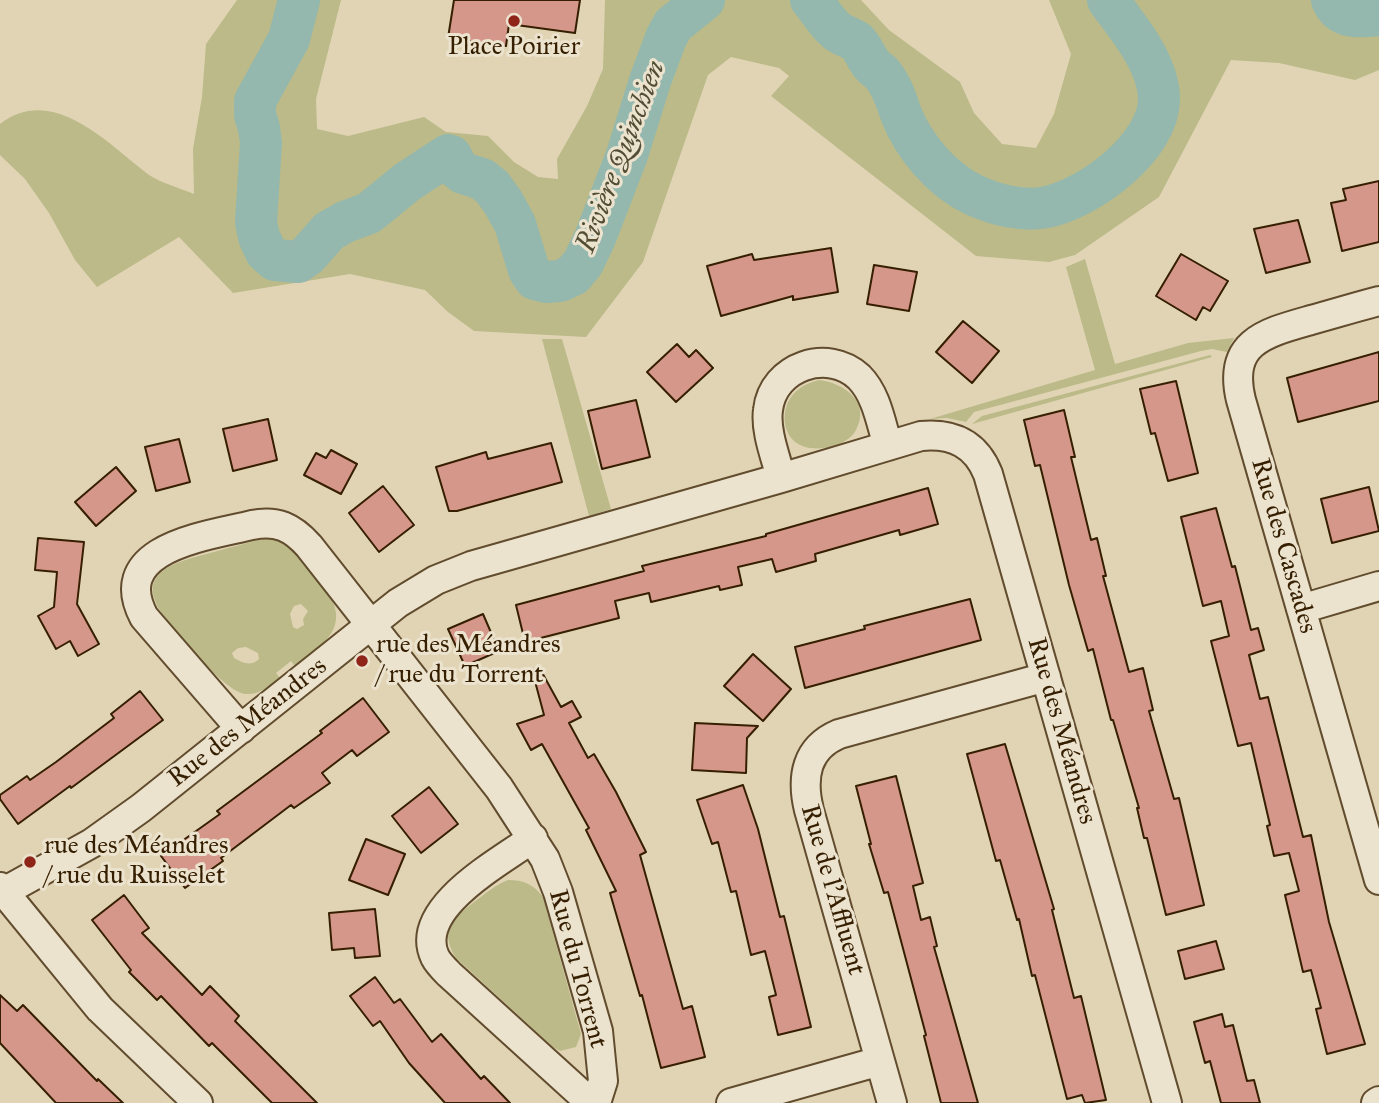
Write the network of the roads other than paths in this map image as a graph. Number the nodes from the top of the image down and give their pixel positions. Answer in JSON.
{"nodes":[{"id":1,"x":1379,"y":301,"type":"edge"},
{"id":2,"x":888,"y":446,"type":"junction"},
{"id":3,"x":781,"y":478,"type":"junction"},
{"id":4,"x":1379,"y":586,"type":"edge"},
{"id":5,"x":1301,"y":609,"type":"junction"},
{"id":6,"x":371,"y":624,"type":"junction"},
{"id":7,"x":1046,"y":677,"type":"junction"},
{"id":8,"x":241,"y":729,"type":"junction"},
{"id":9,"x":533,"y":838,"type":"junction"},
{"id":10,"x":1379,"y":880,"type":"edge"},
{"id":11,"x":1,"y":891,"type":"edge"},
{"id":12,"x":880,"y":1061,"type":"junction"},
{"id":13,"x":198,"y":1103,"type":"edge"},
{"id":14,"x":594,"y":1103,"type":"edge"},
{"id":15,"x":731,"y":1103,"type":"edge"},
{"id":16,"x":892,"y":1103,"type":"edge"},
{"id":17,"x":1167,"y":1103,"type":"edge"}],
"edges":[{"from":1,"to":5,"type":"street","name":"Rue des Cascades"},
{"from":2,"to":3,"type":"street","name":"Rue des Méandres"},
{"from":2,"to":3,"type":"street"},
{"from":2,"to":7,"type":"street","name":"Rue des Méandres"},
{"from":3,"to":6,"type":"street","name":"Rue des Méandres"},
{"from":4,"to":5,"type":"street"},
{"from":5,"to":10,"type":"street","name":"Rue des Cascades"},
{"from":6,"to":8,"type":"street","name":"Rue des Méandres"},
{"from":6,"to":8,"type":"street","name":"Rue du Torrent"},
{"from":6,"to":9,"type":"street","name":"Rue du Torrent"},
{"from":7,"to":12,"type":"street","name":"Rue de l'Affluent"},
{"from":7,"to":17,"type":"street","name":"Rue des Méandres"},
{"from":8,"to":11,"type":"street","name":"Rue des Méandres"},
{"from":9,"to":14,"type":"street","name":"Rue du Torrent"},
{"from":9,"to":14,"type":"street","name":"Rue du Torrent"},
{"from":11,"to":13,"type":"street"},
{"from":12,"to":15,"type":"street"},
{"from":12,"to":16,"type":"street","name":"Rue de l'Affluent"}]}
